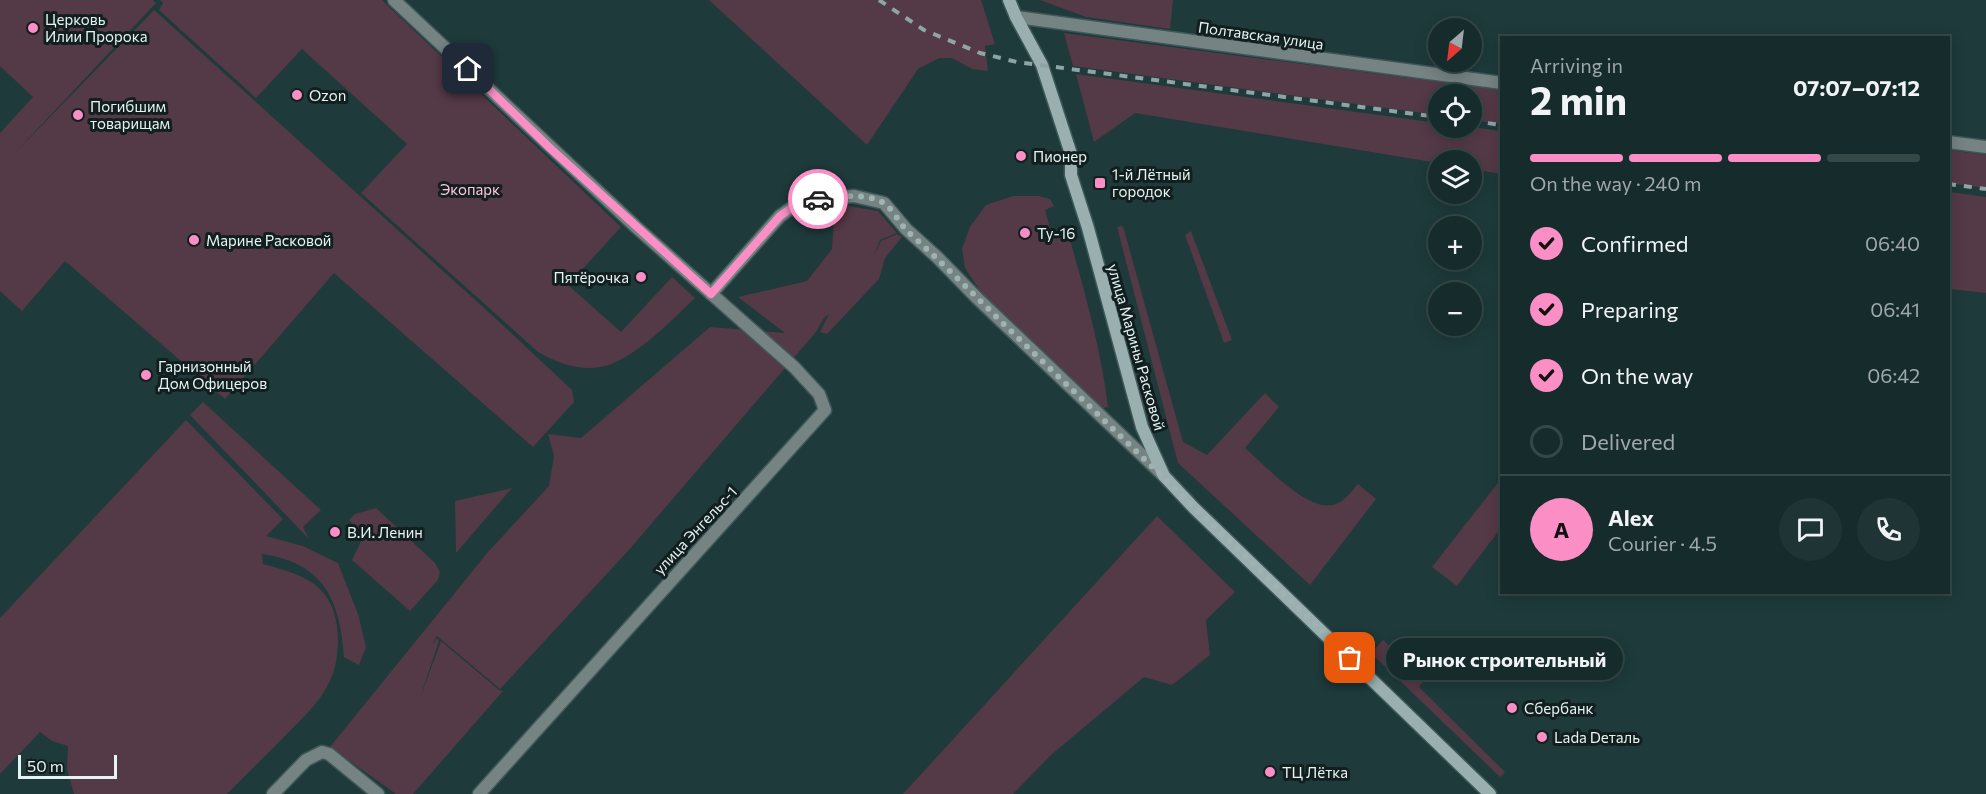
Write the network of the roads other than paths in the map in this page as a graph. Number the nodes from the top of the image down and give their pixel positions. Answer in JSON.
{"nodes":[{"id":1,"x":393,"y":0,"type":"edge"},
{"id":2,"x":1009,"y":0,"type":"edge"},
{"id":3,"x":1016,"y":17,"type":"junction"},
{"id":4,"x":1500,"y":83,"type":"edge"},
{"id":5,"x":1950,"y":142,"type":"edge"},
{"id":6,"x":1986,"y":147,"type":"edge"},
{"id":7,"x":711,"y":294,"type":"junction"},
{"id":8,"x":1164,"y":476,"type":"junction"},
{"id":9,"x":273,"y":794,"type":"edge"},
{"id":10,"x":378,"y":794,"type":"edge"},
{"id":11,"x":479,"y":794,"type":"edge"},
{"id":12,"x":1490,"y":794,"type":"edge"}],
"edges":[{"from":1,"to":7,"type":"street","name":"улица Энгельс-1"},
{"from":2,"to":3,"type":"main road","name":"улица Марины Расковой"},
{"from":3,"to":4,"type":"street","name":"Полтавская улица"},
{"from":3,"to":8,"type":"main road","name":"улица Марины Расковой"},
{"from":5,"to":6,"type":"street"},
{"from":7,"to":8,"type":"street"},
{"from":7,"to":11,"type":"street","name":"улица Энгельс-1"},
{"from":8,"to":12,"type":"main road","name":"улица Марины Расковой"},
{"from":9,"to":10,"type":"street"}]}
